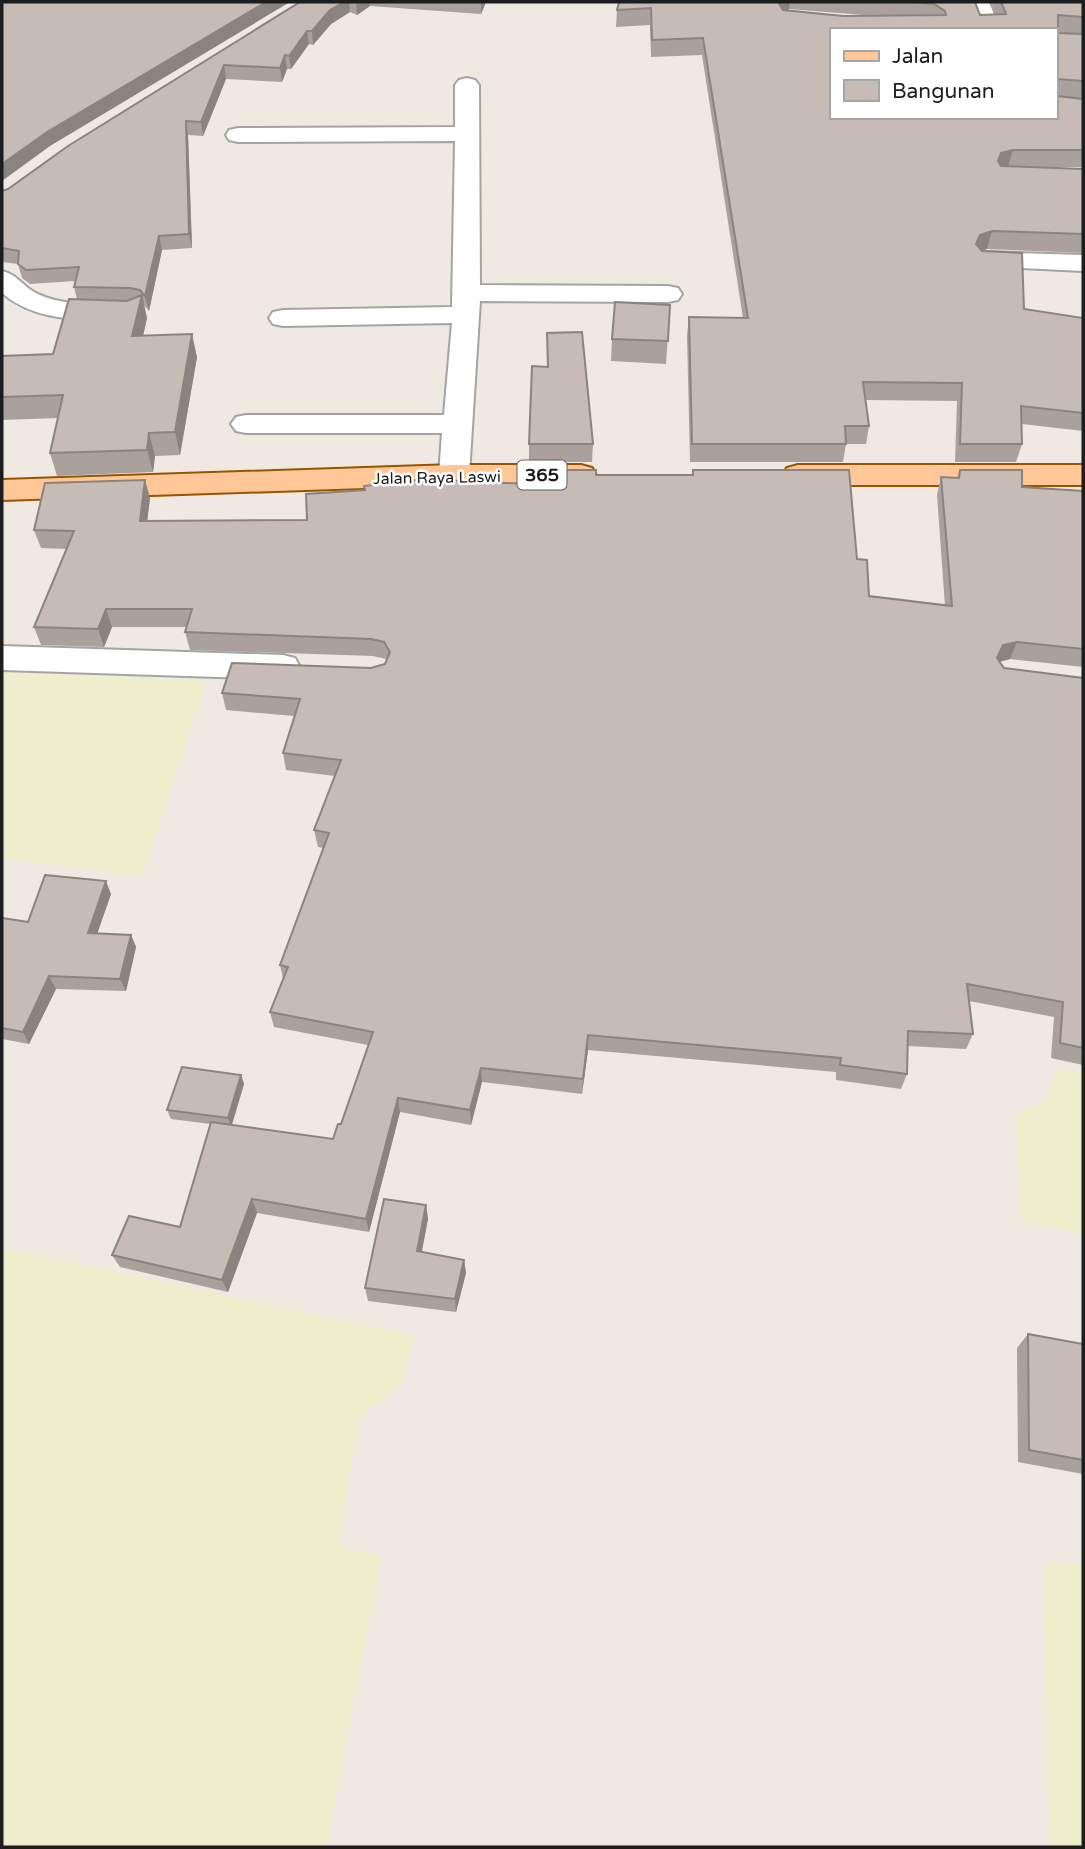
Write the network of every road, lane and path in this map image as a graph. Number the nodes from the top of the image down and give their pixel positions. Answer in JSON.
{"nodes":[{"id":1,"x":978,"y":2,"type":"edge"},
{"id":2,"x":988,"y":28,"type":"edge"},
{"id":3,"x":467,"y":85,"type":"dead end"},
{"id":4,"x":467,"y":134,"type":"junction"},
{"id":5,"x":238,"y":135,"type":"dead end"},
{"id":6,"x":987,"y":260,"type":"edge"},
{"id":7,"x":1083,"y":264,"type":"edge"},
{"id":8,"x":2,"y":279,"type":"edge"},
{"id":9,"x":668,"y":293,"type":"dead end"},
{"id":10,"x":466,"y":304,"type":"junction"},
{"id":11,"x":133,"y":313,"type":"edge"},
{"id":12,"x":283,"y":318,"type":"dead end"},
{"id":13,"x":246,"y":424,"type":"dead end"},
{"id":14,"x":458,"y":424,"type":"junction"},
{"id":15,"x":454,"y":475,"type":"junction"},
{"id":16,"x":608,"y":475,"type":"edge"},
{"id":17,"x":776,"y":475,"type":"edge"},
{"id":18,"x":1083,"y":475,"type":"edge"},
{"id":19,"x":2,"y":489,"type":"edge"},
{"id":20,"x":2,"y":658,"type":"edge"},
{"id":21,"x":319,"y":668,"type":"edge"}],
"edges":[{"from":1,"to":2,"type":"street"},
{"from":3,"to":4,"type":"street"},
{"from":4,"to":5,"type":"street"},
{"from":4,"to":10,"type":"street"},
{"from":6,"to":7,"type":"street"},
{"from":8,"to":11,"type":"street"},
{"from":9,"to":10,"type":"street"},
{"from":10,"to":12,"type":"street"},
{"from":10,"to":14,"type":"street"},
{"from":13,"to":14,"type":"street"},
{"from":14,"to":15,"type":"street"},
{"from":15,"to":16,"type":"main road","name":"Jalan Raya Laswi","number":"365"},
{"from":15,"to":19,"type":"main road","name":"Jalan Raya Laswi","number":"365"},
{"from":17,"to":18,"type":"main road"},
{"from":20,"to":21,"type":"street"}]}
